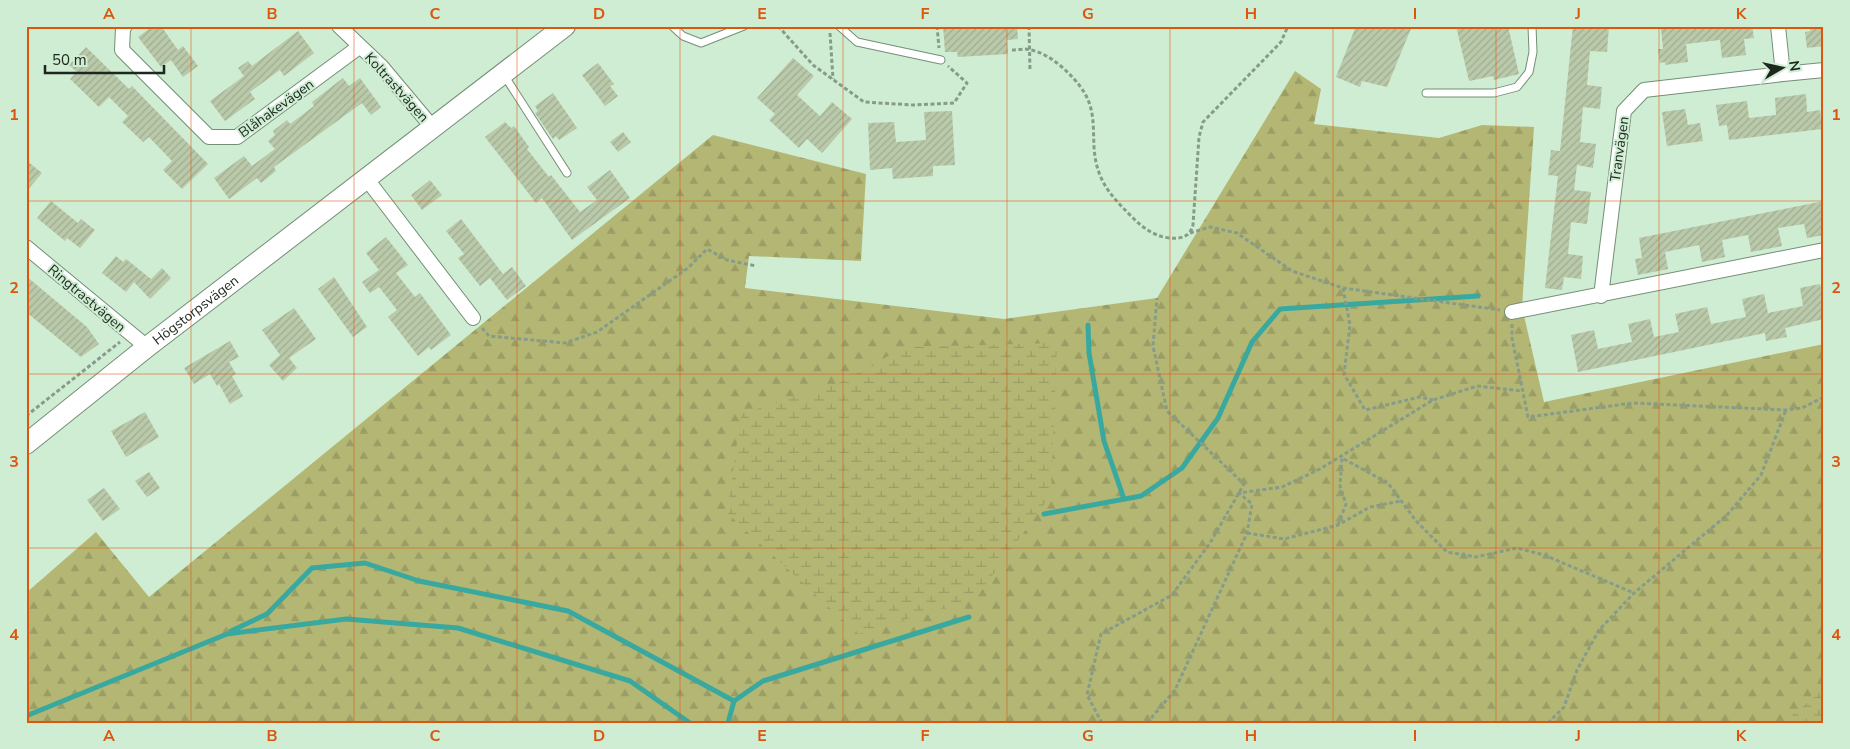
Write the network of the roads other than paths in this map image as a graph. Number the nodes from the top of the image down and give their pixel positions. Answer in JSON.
{"nodes":[{"id":1,"x":125,"y":26,"type":"edge"},
{"id":2,"x":339,"y":26,"type":"edge"},
{"id":3,"x":565,"y":26,"type":"edge"},
{"id":4,"x":672,"y":26,"type":"edge"},
{"id":5,"x":744,"y":26,"type":"edge"},
{"id":6,"x":839,"y":26,"type":"edge"},
{"id":7,"x":1532,"y":26,"type":"edge"},
{"id":8,"x":1778,"y":26,"type":"edge"},
{"id":9,"x":360,"y":46,"type":"junction"},
{"id":10,"x":941,"y":60,"type":"road end"},
{"id":11,"x":1824,"y":70,"type":"edge"},
{"id":12,"x":504,"y":74,"type":"junction"},
{"id":13,"x":1783,"y":74,"type":"junction"},
{"id":14,"x":1426,"y":93,"type":"dead end"},
{"id":15,"x":433,"y":128,"type":"junction"},
{"id":16,"x":567,"y":173,"type":"dead end"},
{"id":17,"x":366,"y":178,"type":"junction"},
{"id":18,"x":26,"y":247,"type":"edge"},
{"id":19,"x":1824,"y":250,"type":"edge"},
{"id":20,"x":1601,"y":296,"type":"junction"},
{"id":21,"x":1512,"y":312,"type":"road end"},
{"id":22,"x":473,"y":318,"type":"road end"},
{"id":23,"x":147,"y":347,"type":"junction"},
{"id":24,"x":26,"y":444,"type":"edge"}],
"edges":[{"from":1,"to":9,"type":"street","name":"Blåhakevägen"},
{"from":2,"to":9,"type":"street","name":"Koltrastvägen"},
{"from":3,"to":12,"type":"street","name":"Högstorpsvägen"},
{"from":4,"to":5,"type":"lane"},
{"from":6,"to":10,"type":"lane"},
{"from":7,"to":14,"type":"lane"},
{"from":8,"to":13,"type":"street"},
{"from":9,"to":15,"type":"street","name":"Koltrastvägen"},
{"from":11,"to":13,"type":"street","name":"Tranvägen"},
{"from":12,"to":15,"type":"street","name":"Högstorpsvägen"},
{"from":12,"to":16,"type":"lane"},
{"from":13,"to":20,"type":"street","name":"Tranvägen"},
{"from":15,"to":17,"type":"street","name":"Högstorpsvägen"},
{"from":17,"to":22,"type":"street"},
{"from":17,"to":23,"type":"street","name":"Högstorpsvägen"},
{"from":18,"to":23,"type":"street","name":"Ringtrastvägen"},
{"from":19,"to":20,"type":"street"},
{"from":20,"to":21,"type":"street"},
{"from":23,"to":24,"type":"street","name":"Högstorpsvägen"}]}
